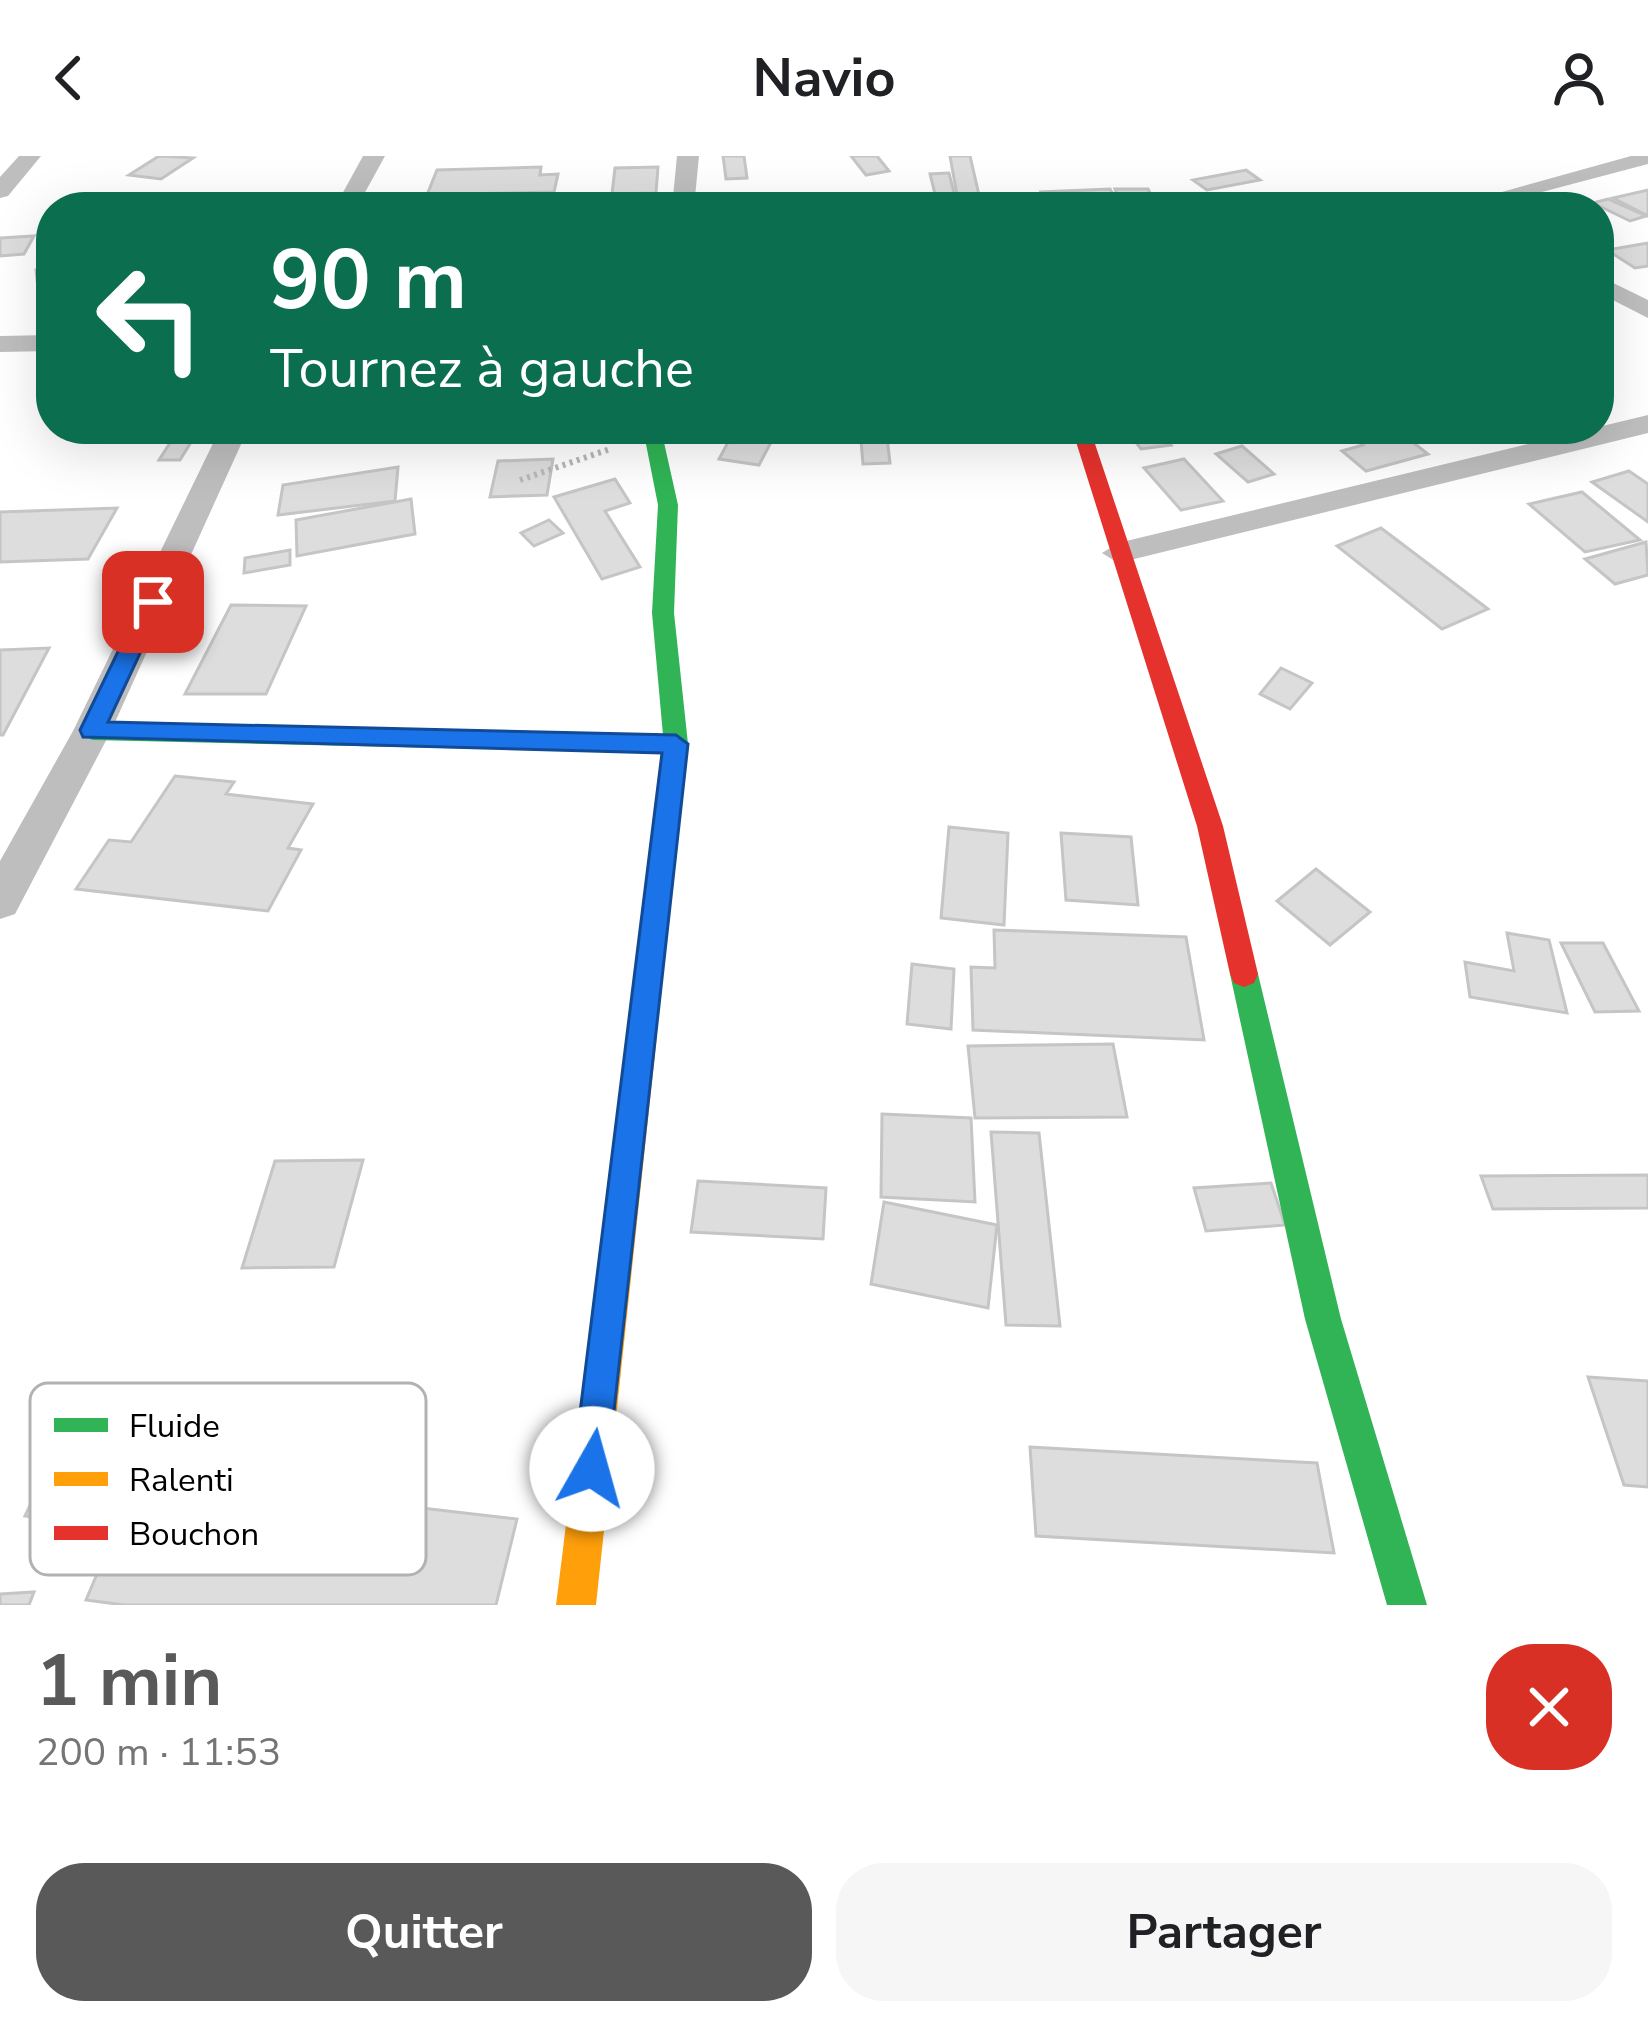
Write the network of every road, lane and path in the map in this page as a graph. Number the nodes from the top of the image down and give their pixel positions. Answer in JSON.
{"nodes":[{"id":1,"x":30,"y":156,"type":"edge"},
{"id":2,"x":374,"y":156,"type":"edge"},
{"id":3,"x":688,"y":156,"type":"edge"},
{"id":4,"x":1648,"y":158,"type":"edge"},
{"id":5,"x":0,"y":191,"type":"edge"},
{"id":6,"x":354,"y":192,"type":"edge"},
{"id":7,"x":684,"y":192,"type":"edge"},
{"id":8,"x":1517,"y":192,"type":"edge"},
{"id":9,"x":1614,"y":292,"type":"edge"},
{"id":10,"x":1648,"y":310,"type":"edge"},
{"id":11,"x":0,"y":344,"type":"edge"},
{"id":12,"x":36,"y":344,"type":"edge"},
{"id":13,"x":1648,"y":424,"type":"edge"},
{"id":14,"x":1614,"y":432,"type":"edge"},
{"id":15,"x":228,"y":444,"type":"edge"},
{"id":16,"x":618,"y":444,"type":"edge"},
{"id":17,"x":654,"y":444,"type":"edge"},
{"id":18,"x":1085,"y":444,"type":"edge"},
{"id":19,"x":1566,"y":444,"type":"edge"},
{"id":20,"x":520,"y":480,"type":"dead end"},
{"id":21,"x":1118,"y":553,"type":"junction"},
{"id":22,"x":92,"y":730,"type":"junction"},
{"id":23,"x":676,"y":744,"type":"junction"},
{"id":24,"x":0,"y":901,"type":"edge"},
{"id":25,"x":576,"y":1605,"type":"edge"},
{"id":26,"x":1407,"y":1605,"type":"edge"}],
"edges":[{"from":1,"to":5,"type":"street"},
{"from":2,"to":6,"type":"street"},
{"from":3,"to":7,"type":"street"},
{"from":4,"to":8,"type":"street"},
{"from":9,"to":10,"type":"street"},
{"from":11,"to":12,"type":"street"},
{"from":13,"to":14,"type":"street"},
{"from":15,"to":22,"type":"street"},
{"from":16,"to":20,"type":"path"},
{"from":17,"to":23,"type":"street"},
{"from":18,"to":21,"type":"street"},
{"from":19,"to":21,"type":"street"},
{"from":21,"to":26,"type":"street"},
{"from":22,"to":23,"type":"street"},
{"from":22,"to":24,"type":"street"},
{"from":23,"to":25,"type":"street"}]}
